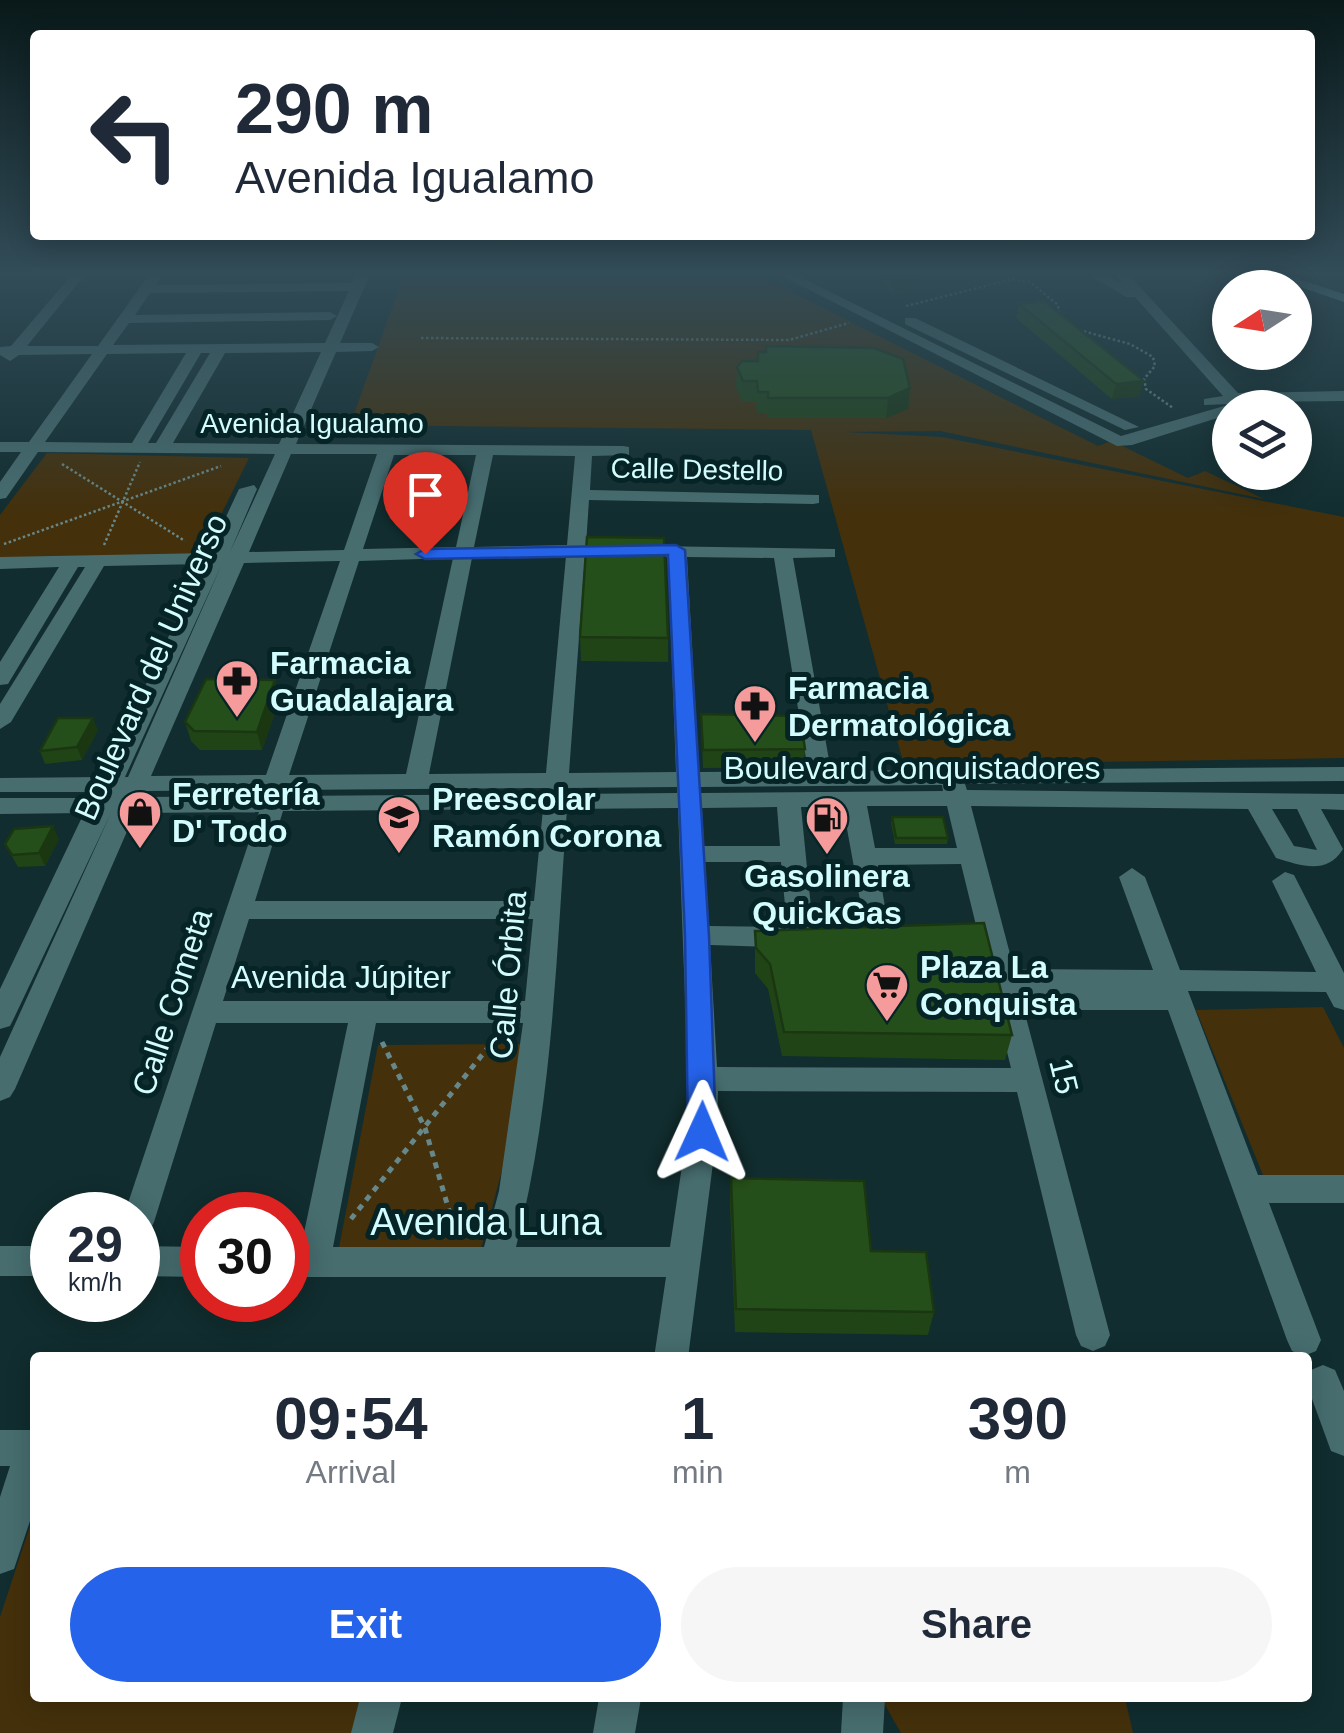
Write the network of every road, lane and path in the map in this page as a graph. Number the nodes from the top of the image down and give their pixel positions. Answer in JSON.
{"nodes":[{"id":1,"x":101,"y":353,"type":"edge"},
{"id":2,"x":194,"y":353,"type":"edge"},
{"id":3,"x":216,"y":353,"type":"edge"},
{"id":4,"x":321,"y":353,"type":"edge"},
{"id":5,"x":949,"y":353,"type":"edge"},
{"id":6,"x":964,"y":353,"type":"edge"},
{"id":7,"x":1146,"y":353,"type":"edge"},
{"id":8,"x":1188,"y":353,"type":"edge"},
{"id":9,"x":1221,"y":390,"type":"edge"},
{"id":10,"x":1344,"y":396,"type":"edge"},
{"id":11,"x":1312,"y":399,"type":"edge"},
{"id":12,"x":1312,"y":404,"type":"edge"},
{"id":13,"x":1344,"y":404,"type":"edge"},
{"id":14,"x":1212,"y":407,"type":"edge"},
{"id":15,"x":1179,"y":411,"type":"junction"},
{"id":16,"x":1212,"y":413,"type":"edge"},
{"id":17,"x":1131,"y":427,"type":"junction"},
{"id":18,"x":1104,"y":436,"type":"junction"},
{"id":19,"x":0,"y":447,"type":"edge"},
{"id":20,"x":33,"y":447,"type":"junction"},
{"id":21,"x":148,"y":448,"type":"junction"},
{"id":22,"x":275,"y":450,"type":"junction"},
{"id":23,"x":387,"y":451,"type":"junction"},
{"id":24,"x":485,"y":451,"type":"junction"},
{"id":25,"x":584,"y":451,"type":"junction"},
{"id":26,"x":622,"y":452,"type":"dead end"},
{"id":27,"x":0,"y":494,"type":"edge"},
{"id":28,"x":581,"y":495,"type":"junction"},
{"id":29,"x":812,"y":499,"type":"dead end"},
{"id":30,"x":123,"y":501,"type":"junction"},
{"id":31,"x":0,"y":546,"type":"edge"},
{"id":32,"x":576,"y":550,"type":"junction"},
{"id":33,"x":676,"y":550,"type":"junction"},
{"id":34,"x":782,"y":551,"type":"junction"},
{"id":35,"x":828,"y":552,"type":"dead end"},
{"id":36,"x":462,"y":553,"type":"junction"},
{"id":37,"x":351,"y":556,"type":"junction"},
{"id":38,"x":224,"y":560,"type":"junction"},
{"id":39,"x":72,"y":562,"type":"junction"},
{"id":40,"x":97,"y":562,"type":"junction"},
{"id":41,"x":0,"y":563,"type":"edge"},
{"id":42,"x":166,"y":661,"type":"junction"},
{"id":43,"x":189,"y":661,"type":"junction"},
{"id":44,"x":6,"y":688,"type":"edge"},
{"id":45,"x":0,"y":722,"type":"edge"},
{"id":46,"x":1344,"y":774,"type":"edge"},
{"id":47,"x":821,"y":778,"type":"junction"},
{"id":48,"x":416,"y":781,"type":"junction"},
{"id":49,"x":0,"y":784,"type":"edge"},
{"id":50,"x":955,"y":788,"type":"junction"},
{"id":51,"x":687,"y":791,"type":"junction"},
{"id":52,"x":555,"y":792,"type":"junction"},
{"id":53,"x":274,"y":793,"type":"junction"},
{"id":54,"x":103,"y":794,"type":"junction"},
{"id":55,"x":129,"y":794,"type":"junction"},
{"id":56,"x":854,"y":799,"type":"junction"},
{"id":57,"x":788,"y":800,"type":"junction"},
{"id":58,"x":1256,"y":801,"type":"junction"},
{"id":59,"x":1305,"y":802,"type":"junction"},
{"id":60,"x":1344,"y":802,"type":"edge"},
{"id":61,"x":0,"y":806,"type":"edge"},
{"id":62,"x":691,"y":854,"type":"junction"},
{"id":63,"x":791,"y":854,"type":"junction"},
{"id":64,"x":971,"y":856,"type":"junction"},
{"id":65,"x":863,"y":857,"type":"junction"},
{"id":66,"x":1132,"y":877,"type":"dead end"},
{"id":67,"x":1285,"y":881,"type":"dead end"},
{"id":68,"x":238,"y":910,"type":"junction"},
{"id":69,"x":546,"y":910,"type":"junction"},
{"id":70,"x":697,"y":936,"type":"junction"},
{"id":71,"x":877,"y":937,"type":"edge"},
{"id":72,"x":1006,"y":989,"type":"junction"},
{"id":73,"x":1174,"y":990,"type":"junction"},
{"id":74,"x":1340,"y":991,"type":"edge"},
{"id":75,"x":206,"y":1012,"type":"junction"},
{"id":76,"x":366,"y":1012,"type":"junction"},
{"id":77,"x":527,"y":1012,"type":"junction"},
{"id":78,"x":0,"y":1018,"type":"edge"},
{"id":79,"x":702,"y":1079,"type":"junction"},
{"id":80,"x":1030,"y":1080,"type":"junction"},
{"id":81,"x":0,"y":1089,"type":"edge"},
{"id":82,"x":425,"y":1128,"type":"junction"},
{"id":83,"x":1247,"y":1189,"type":"junction"},
{"id":84,"x":1344,"y":1190,"type":"edge"},
{"id":85,"x":148,"y":1192,"type":"edge"},
{"id":86,"x":310,"y":1245,"type":"edge"},
{"id":87,"x":310,"y":1257,"type":"edge"},
{"id":88,"x":0,"y":1261,"type":"edge"},
{"id":89,"x":30,"y":1261,"type":"edge"},
{"id":90,"x":310,"y":1262,"type":"edge"},
{"id":91,"x":480,"y":1262,"type":"junction"},
{"id":92,"x":685,"y":1262,"type":"junction"},
{"id":93,"x":1093,"y":1335,"type":"dead end"},
{"id":94,"x":1304,"y":1340,"type":"dead end"},
{"id":95,"x":672,"y":1352,"type":"edge"},
{"id":96,"x":1323,"y":1382,"type":"dead end"},
{"id":97,"x":1344,"y":1438,"type":"edge"},
{"id":98,"x":0,"y":1448,"type":"edge"},
{"id":99,"x":30,"y":1448,"type":"edge"},
{"id":100,"x":30,"y":1463,"type":"edge"},
{"id":101,"x":0,"y":1555,"type":"edge"},
{"id":102,"x":379,"y":1702,"type":"edge"},
{"id":103,"x":619,"y":1702,"type":"edge"},
{"id":104,"x":864,"y":1702,"type":"edge"},
{"id":105,"x":372,"y":1733,"type":"edge"},
{"id":106,"x":614,"y":1733,"type":"edge"},
{"id":107,"x":863,"y":1733,"type":"edge"}],
"edges":[{"from":1,"to":20,"type":"street"},
{"from":2,"to":21,"type":"street"},
{"from":3,"to":21,"type":"street"},
{"from":4,"to":22,"type":"street","name":"Boulevard del Universo"},
{"from":5,"to":18,"type":"street"},
{"from":6,"to":17,"type":"street"},
{"from":7,"to":15,"type":"path"},
{"from":8,"to":9,"type":"street"},
{"from":10,"to":11,"type":"street"},
{"from":12,"to":13,"type":"street"},
{"from":14,"to":15,"type":"street"},
{"from":15,"to":17,"type":"street"},
{"from":16,"to":18,"type":"street"},
{"from":17,"to":18,"type":"street"},
{"from":19,"to":20,"type":"street","name":"Avenida Igualamo"},
{"from":20,"to":21,"type":"street","name":"Avenida Igualamo"},
{"from":20,"to":27,"type":"street"},
{"from":20,"to":30,"type":"path"},
{"from":21,"to":22,"type":"street","name":"Avenida Igualamo"},
{"from":21,"to":30,"type":"path"},
{"from":22,"to":23,"type":"street","name":"Avenida Igualamo"},
{"from":22,"to":30,"type":"path"},
{"from":22,"to":38,"type":"street","name":"Boulevard del Universo"},
{"from":23,"to":24,"type":"street","name":"Avenida Igualamo"},
{"from":23,"to":37,"type":"street","name":"Calle Cometa"},
{"from":24,"to":25,"type":"street","name":"Avenida Igualamo"},
{"from":24,"to":36,"type":"street"},
{"from":25,"to":26,"type":"street","name":"Avenida Igualamo"},
{"from":25,"to":28,"type":"street","name":"Calle Órbita"},
{"from":28,"to":29,"type":"street","name":"Calle Destello"},
{"from":28,"to":32,"type":"street","name":"Calle Órbita"},
{"from":30,"to":31,"type":"path"},
{"from":30,"to":38,"type":"path"},
{"from":30,"to":40,"type":"path"},
{"from":32,"to":33,"type":"street"},
{"from":32,"to":36,"type":"street"},
{"from":32,"to":52,"type":"street","name":"Calle Órbita"},
{"from":33,"to":34,"type":"street"},
{"from":33,"to":51,"type":"street"},
{"from":34,"to":35,"type":"street"},
{"from":34,"to":47,"type":"street"},
{"from":36,"to":37,"type":"street"},
{"from":36,"to":48,"type":"street"},
{"from":37,"to":38,"type":"street"},
{"from":37,"to":53,"type":"street","name":"Calle Cometa"},
{"from":38,"to":40,"type":"street"},
{"from":38,"to":42,"type":"street","name":"Boulevard del Universo"},
{"from":38,"to":43,"type":"street","name":"Boulevard del Universo"},
{"from":39,"to":40,"type":"street"},
{"from":39,"to":41,"type":"street"},
{"from":39,"to":44,"type":"street"},
{"from":40,"to":44,"type":"street"},
{"from":42,"to":43,"type":"street"},
{"from":42,"to":54,"type":"street","name":"Boulevard del Universo"},
{"from":43,"to":55,"type":"street","name":"Boulevard del Universo"},
{"from":44,"to":45,"type":"street"},
{"from":46,"to":50,"type":"street","name":"Boulevard Conquistadores"},
{"from":47,"to":50,"type":"street","name":"Boulevard Conquistadores"},
{"from":47,"to":51,"type":"street","name":"Boulevard Conquistadores"},
{"from":48,"to":52,"type":"street","name":"Boulevard Conquistadores"},
{"from":48,"to":53,"type":"street","name":"Boulevard Conquistadores"},
{"from":49,"to":54,"type":"street","name":"Boulevard Conquistadores"},
{"from":50,"to":56,"type":"street","name":"Boulevard Conquistadores"},
{"from":50,"to":58,"type":"street","name":"Boulevard Conquistadores"},
{"from":50,"to":64,"type":"street","name":"15"},
{"from":51,"to":52,"type":"street","name":"Boulevard Conquistadores"},
{"from":51,"to":57,"type":"street","name":"Boulevard Conquistadores"},
{"from":51,"to":62,"type":"street"},
{"from":52,"to":53,"type":"street","name":"Boulevard Conquistadores"},
{"from":52,"to":69,"type":"street","name":"Calle Órbita"},
{"from":53,"to":55,"type":"street","name":"Boulevard Conquistadores"},
{"from":53,"to":68,"type":"street","name":"Calle Cometa"},
{"from":54,"to":55,"type":"street","name":"Boulevard Conquistadores"},
{"from":54,"to":61,"type":"street","name":"Boulevard Conquistadores"},
{"from":54,"to":78,"type":"street","name":"Boulevard del Universo"},
{"from":55,"to":81,"type":"street","name":"Boulevard del Universo"},
{"from":56,"to":57,"type":"street","name":"Boulevard Conquistadores"},
{"from":56,"to":65,"type":"street"},
{"from":57,"to":63,"type":"street"},
{"from":58,"to":59,"type":"street","name":"Boulevard Conquistadores"},
{"from":58,"to":59,"type":"street"},
{"from":59,"to":60,"type":"street","name":"Boulevard Conquistadores"},
{"from":62,"to":63,"type":"street"},
{"from":62,"to":70,"type":"street"},
{"from":63,"to":70,"type":"street"},
{"from":64,"to":65,"type":"street"},
{"from":64,"to":72,"type":"street","name":"15"},
{"from":65,"to":71,"type":"street"},
{"from":66,"to":73,"type":"street"},
{"from":67,"to":74,"type":"street"},
{"from":68,"to":69,"type":"street"},
{"from":68,"to":75,"type":"street","name":"Calle Cometa"},
{"from":69,"to":77,"type":"street","name":"Calle Órbita"},
{"from":70,"to":79,"type":"street"},
{"from":72,"to":73,"type":"street"},
{"from":72,"to":80,"type":"street","name":"15"},
{"from":73,"to":74,"type":"street"},
{"from":73,"to":83,"type":"street"},
{"from":75,"to":76,"type":"street","name":"Avenida Júpiter"},
{"from":75,"to":85,"type":"street","name":"Calle Cometa"},
{"from":76,"to":77,"type":"street","name":"Avenida Júpiter"},
{"from":76,"to":82,"type":"path"},
{"from":76,"to":86,"type":"street"},
{"from":77,"to":82,"type":"path"},
{"from":77,"to":91,"type":"street","name":"Calle Órbita"},
{"from":79,"to":80,"type":"street"},
{"from":79,"to":92,"type":"street"},
{"from":80,"to":93,"type":"street","name":"15"},
{"from":82,"to":87,"type":"path"},
{"from":82,"to":91,"type":"path"},
{"from":83,"to":84,"type":"street"},
{"from":83,"to":94,"type":"street"},
{"from":88,"to":89,"type":"street"},
{"from":90,"to":91,"type":"street","name":"Avenida Luna"},
{"from":91,"to":92,"type":"street","name":"Avenida Luna"},
{"from":92,"to":95,"type":"street"},
{"from":96,"to":97,"type":"street"},
{"from":98,"to":99,"type":"street"},
{"from":100,"to":101,"type":"street"},
{"from":102,"to":105,"type":"street"},
{"from":103,"to":106,"type":"street"},
{"from":104,"to":107,"type":"street"}]}
